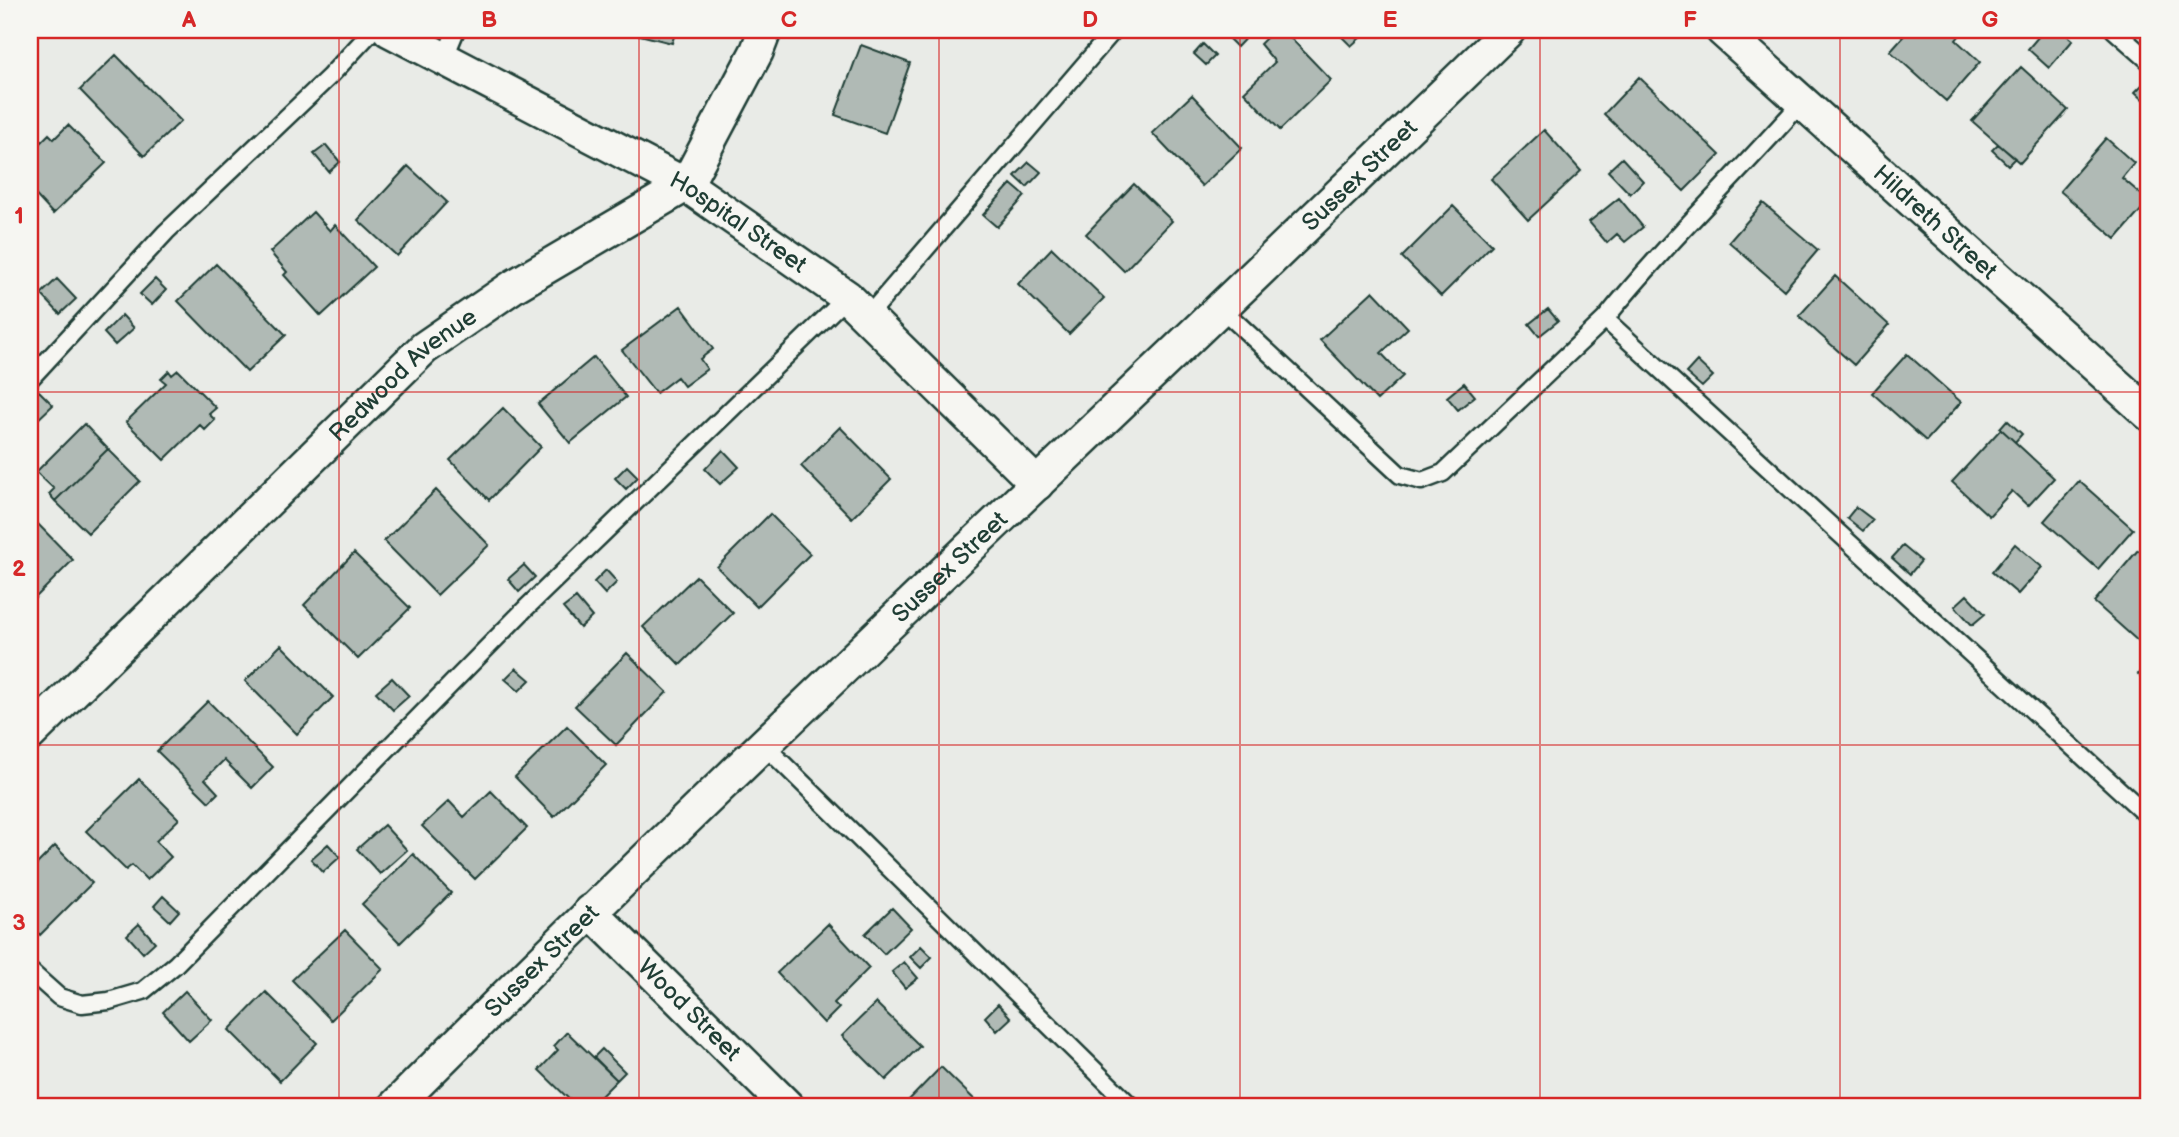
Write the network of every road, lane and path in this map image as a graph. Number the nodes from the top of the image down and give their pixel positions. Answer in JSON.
{"nodes":[{"id":1,"x":373,"y":30,"type":"edge"},
{"id":2,"x":389,"y":30,"type":"edge"},
{"id":3,"x":456,"y":30,"type":"edge"},
{"id":4,"x":765,"y":30,"type":"edge"},
{"id":5,"x":1114,"y":30,"type":"edge"},
{"id":6,"x":1509,"y":30,"type":"edge"},
{"id":7,"x":1722,"y":30,"type":"edge"},
{"id":8,"x":2114,"y":30,"type":"edge"},
{"id":9,"x":444,"y":59,"type":"junction"},
{"id":10,"x":2149,"y":61,"type":"edge"},
{"id":11,"x":1801,"y":103,"type":"junction"},
{"id":12,"x":686,"y":185,"type":"junction"},
{"id":13,"x":858,"y":307,"type":"junction"},
{"id":14,"x":1222,"y":309,"type":"junction"},
{"id":15,"x":1605,"y":319,"type":"junction"},
{"id":16,"x":30,"y":379,"type":"edge"},
{"id":17,"x":2149,"y":414,"type":"edge"},
{"id":18,"x":1037,"y":484,"type":"junction"},
{"id":19,"x":30,"y":733,"type":"edge"},
{"id":20,"x":764,"y":746,"type":"junction"},
{"id":21,"x":2149,"y":817,"type":"edge"},
{"id":22,"x":590,"y":911,"type":"junction"},
{"id":23,"x":30,"y":971,"type":"edge"},
{"id":24,"x":394,"y":1107,"type":"edge"},
{"id":25,"x":788,"y":1107,"type":"edge"},
{"id":26,"x":1132,"y":1107,"type":"edge"}],
"edges":[{"from":1,"to":16,"type":"lane"},
{"from":2,"to":9,"type":"street","name":"Hospital Street"},
{"from":3,"to":9,"type":"lane"},
{"from":4,"to":12,"type":"street"},
{"from":5,"to":13,"type":"lane"},
{"from":6,"to":14,"type":"street","name":"Sussex Street"},
{"from":7,"to":11,"type":"street","name":"Hildreth Street"},
{"from":8,"to":10,"type":"lane"},
{"from":9,"to":12,"type":"street","name":"Hospital Street"},
{"from":11,"to":15,"type":"lane"},
{"from":11,"to":17,"type":"street","name":"Hildreth Street"},
{"from":12,"to":13,"type":"street","name":"Hospital Street"},
{"from":12,"to":19,"type":"street","name":"Redwood Avenue"},
{"from":13,"to":18,"type":"street","name":"Hospital Street"},
{"from":13,"to":23,"type":"lane"},
{"from":14,"to":15,"type":"lane"},
{"from":14,"to":18,"type":"street","name":"Sussex Street"},
{"from":15,"to":21,"type":"lane"},
{"from":18,"to":20,"type":"street","name":"Sussex Street"},
{"from":20,"to":22,"type":"street","name":"Sussex Street"},
{"from":20,"to":26,"type":"lane"},
{"from":22,"to":24,"type":"street","name":"Sussex Street"},
{"from":22,"to":25,"type":"street","name":"Wood Street"}]}
